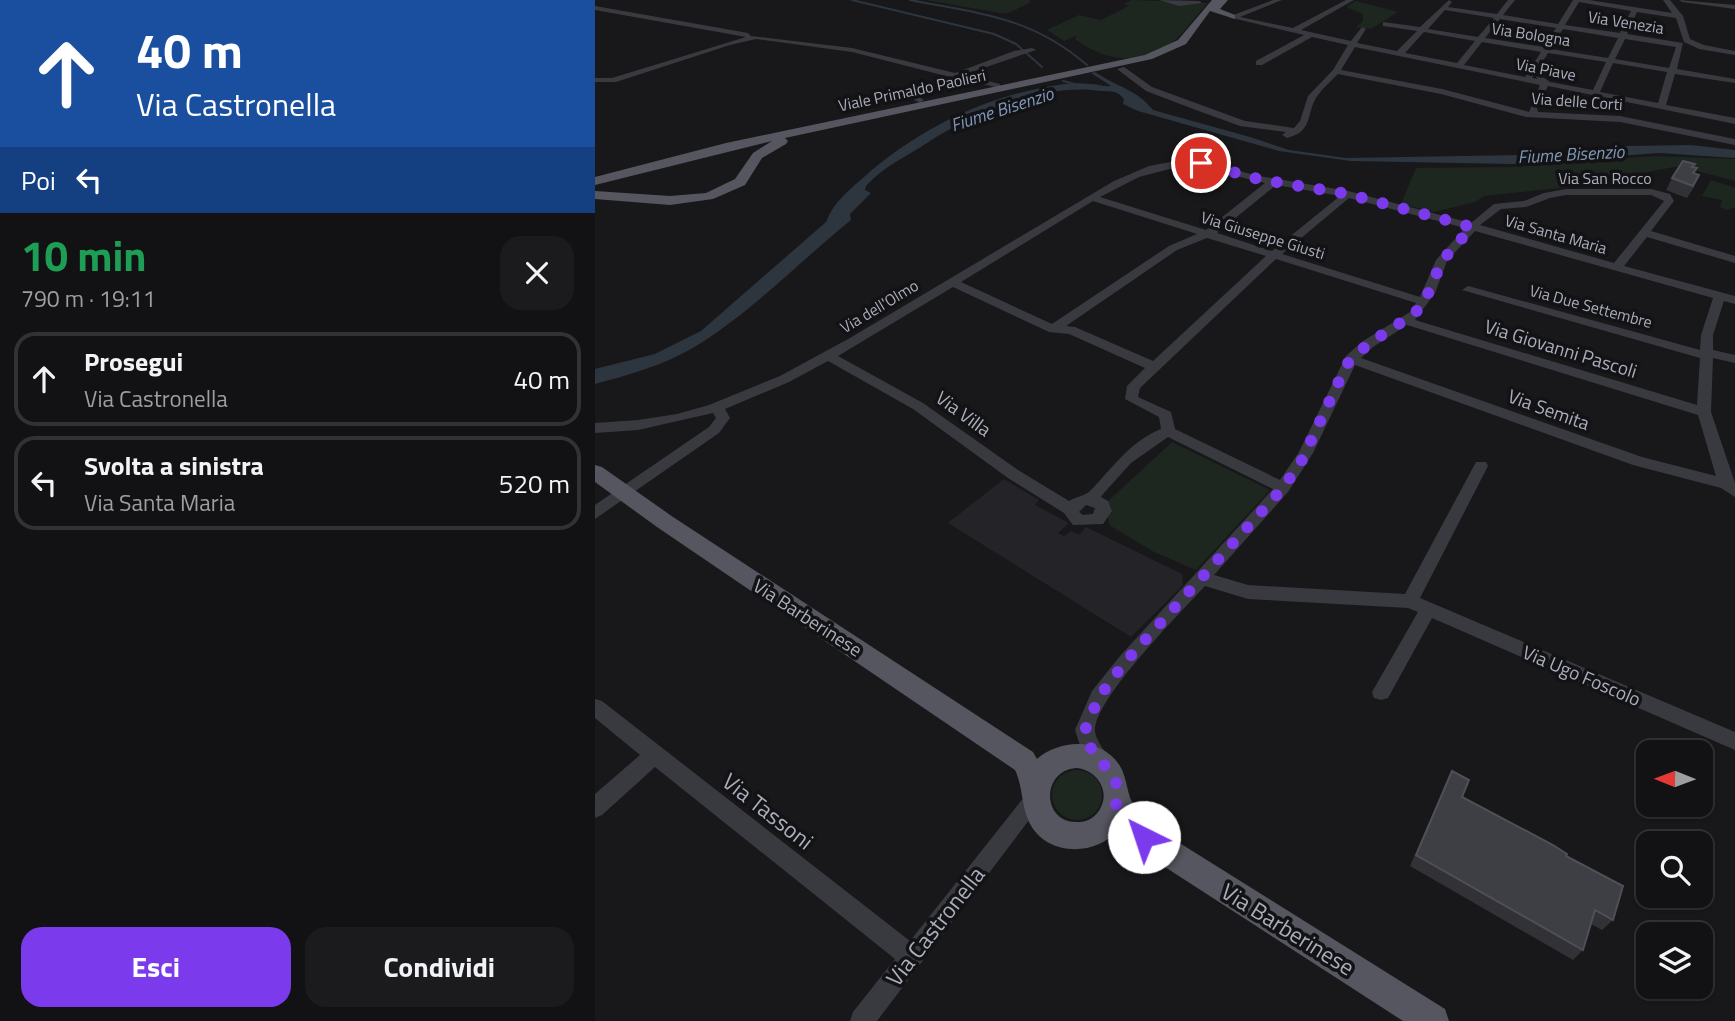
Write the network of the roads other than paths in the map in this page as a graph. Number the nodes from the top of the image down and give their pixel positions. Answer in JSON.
{"nodes":[{"id":1,"x":1162,"y":0,"type":"edge"},
{"id":2,"x":1210,"y":0,"type":"edge"},
{"id":3,"x":1279,"y":0,"type":"edge"},
{"id":4,"x":1351,"y":0,"type":"edge"},
{"id":5,"x":1450,"y":0,"type":"edge"},
{"id":6,"x":1512,"y":0,"type":"edge"},
{"id":7,"x":1577,"y":0,"type":"edge"},
{"id":8,"x":1666,"y":0,"type":"edge"},
{"id":9,"x":1682,"y":0,"type":"edge"},
{"id":10,"x":1199,"y":3,"type":"joint"},
{"id":11,"x":1221,"y":3,"type":"edge"},
{"id":12,"x":595,"y":8,"type":"edge"},
{"id":13,"x":1443,"y":8,"type":"junction"},
{"id":14,"x":1735,"y":8,"type":"edge"},
{"id":15,"x":1635,"y":9,"type":"junction"},
{"id":16,"x":1235,"y":15,"type":"junction"},
{"id":17,"x":1679,"y":16,"type":"junction"},
{"id":18,"x":1499,"y":17,"type":"junction"},
{"id":19,"x":1386,"y":24,"type":"dead end"},
{"id":20,"x":1561,"y":26,"type":"junction"},
{"id":21,"x":1362,"y":29,"type":"dead end"},
{"id":22,"x":1422,"y":30,"type":"junction"},
{"id":23,"x":1684,"y":30,"type":"junction"},
{"id":24,"x":1294,"y":31,"type":"junction"},
{"id":25,"x":1310,"y":35,"type":"junction"},
{"id":26,"x":1622,"y":36,"type":"junction"},
{"id":27,"x":752,"y":37,"type":"junction"},
{"id":28,"x":1481,"y":40,"type":"junction"},
{"id":29,"x":1351,"y":44,"type":"junction"},
{"id":30,"x":1680,"y":45,"type":"junction"},
{"id":31,"x":1032,"y":50,"type":"dead end"},
{"id":32,"x":1717,"y":50,"type":"junction"},
{"id":33,"x":1546,"y":51,"type":"junction"},
{"id":34,"x":1735,"y":53,"type":"edge"},
{"id":35,"x":1399,"y":54,"type":"junction"},
{"id":36,"x":1609,"y":61,"type":"junction"},
{"id":37,"x":1259,"y":63,"type":"dead end"},
{"id":38,"x":1459,"y":66,"type":"junction"},
{"id":39,"x":1121,"y":69,"type":"dead end"},
{"id":40,"x":1336,"y":71,"type":"junction"},
{"id":41,"x":1532,"y":71,"type":"junction"},
{"id":42,"x":1672,"y":71,"type":"junction"},
{"id":43,"x":958,"y":76,"type":"junction"},
{"id":44,"x":595,"y":80,"type":"edge"},
{"id":45,"x":1527,"y":80,"type":"junction"},
{"id":46,"x":1735,"y":81,"type":"edge"},
{"id":47,"x":1544,"y":83,"type":"junction"},
{"id":48,"x":997,"y":86,"type":"dead end"},
{"id":49,"x":1595,"y":93,"type":"junction"},
{"id":50,"x":920,"y":100,"type":"dead end"},
{"id":51,"x":1661,"y":106,"type":"junction"},
{"id":52,"x":1534,"y":114,"type":"junction"},
{"id":53,"x":871,"y":117,"type":"junction"},
{"id":54,"x":1735,"y":121,"type":"edge"},
{"id":55,"x":1297,"y":131,"type":"junction"},
{"id":56,"x":1244,"y":132,"type":"dead end"},
{"id":57,"x":1735,"y":142,"type":"edge"},
{"id":58,"x":716,"y":150,"type":"junction"},
{"id":59,"x":664,"y":162,"type":"junction"},
{"id":60,"x":1163,"y":165,"type":"joint"},
{"id":61,"x":595,"y":168,"type":"edge"},
{"id":62,"x":748,"y":170,"type":"junction"},
{"id":63,"x":595,"y":181,"type":"edge"},
{"id":64,"x":1273,"y":181,"type":"junction"},
{"id":65,"x":1348,"y":194,"type":"junction"},
{"id":66,"x":595,"y":195,"type":"edge"},
{"id":67,"x":1093,"y":198,"type":"junction"},
{"id":68,"x":1472,"y":227,"type":"junction"},
{"id":69,"x":1643,"y":232,"type":"junction"},
{"id":70,"x":1206,"y":234,"type":"junction"},
{"id":71,"x":1274,"y":256,"type":"junction"},
{"id":72,"x":1735,"y":260,"type":"edge"},
{"id":73,"x":1616,"y":268,"type":"junction"},
{"id":74,"x":952,"y":282,"type":"junction"},
{"id":75,"x":1468,"y":290,"type":"dead end"},
{"id":76,"x":1720,"y":296,"type":"junction"},
{"id":77,"x":1735,"y":300,"type":"edge"},
{"id":78,"x":1424,"y":303,"type":"junction"},
{"id":79,"x":1407,"y":321,"type":"junction"},
{"id":80,"x":1053,"y":329,"type":"junction"},
{"id":81,"x":1705,"y":354,"type":"junction"},
{"id":82,"x":829,"y":356,"type":"junction"},
{"id":83,"x":1351,"y":359,"type":"junction"},
{"id":84,"x":1735,"y":359,"type":"edge"},
{"id":85,"x":1154,"y":367,"type":"junction"},
{"id":86,"x":718,"y":409,"type":"junction"},
{"id":87,"x":1704,"y":412,"type":"junction"},
{"id":88,"x":595,"y":428,"type":"edge"},
{"id":89,"x":1168,"y":431,"type":"junction"},
{"id":90,"x":1481,"y":466,"type":"dead end"},
{"id":91,"x":595,"y":471,"type":"edge"},
{"id":92,"x":1283,"y":488,"type":"junction"},
{"id":93,"x":1730,"y":488,"type":"edge"},
{"id":94,"x":624,"y":494,"type":"junction"},
{"id":95,"x":1092,"y":499,"type":"junction"},
{"id":96,"x":1071,"y":510,"type":"junction"},
{"id":97,"x":595,"y":513,"type":"edge"},
{"id":98,"x":1203,"y":578,"type":"junction"},
{"id":99,"x":1248,"y":592,"type":"junction"},
{"id":100,"x":1186,"y":596,"type":"junction"},
{"id":101,"x":1410,"y":601,"type":"junction"},
{"id":102,"x":1428,"y":610,"type":"junction"},
{"id":103,"x":1381,"y":692,"type":"dead end"},
{"id":104,"x":595,"y":707,"type":"edge"},
{"id":105,"x":1735,"y":741,"type":"edge"},
{"id":106,"x":654,"y":755,"type":"junction"},
{"id":107,"x":1024,"y":761,"type":"junction"},
{"id":108,"x":1100,"y":761,"type":"junction"},
{"id":109,"x":1055,"y":763,"type":"junction"},
{"id":110,"x":1039,"y":803,"type":"junction"},
{"id":111,"x":595,"y":808,"type":"edge"},
{"id":112,"x":1108,"y":816,"type":"junction"},
{"id":113,"x":910,"y":956,"type":"junction"},
{"id":114,"x":862,"y":1021,"type":"edge"},
{"id":115,"x":1433,"y":1021,"type":"edge"}],
"edges":[{"from":1,"to":10,"type":"street"},
{"from":2,"to":10,"type":"main road"},
{"from":3,"to":16,"type":"street"},
{"from":4,"to":24,"type":"street"},
{"from":5,"to":13,"type":"street"},
{"from":6,"to":18,"type":"street"},
{"from":7,"to":15,"type":"street"},
{"from":7,"to":20,"type":"street"},
{"from":8,"to":17,"type":"street"},
{"from":9,"to":14,"type":"street"},
{"from":11,"to":16,"type":"main road"},
{"from":11,"to":53,"type":"main road","name":"Viale Primaldo Paolieri"},
{"from":12,"to":27,"type":"street"},
{"from":13,"to":18,"type":"street","name":"Via Venezia"},
{"from":13,"to":22,"type":"street"},
{"from":15,"to":17,"type":"street"},
{"from":15,"to":26,"type":"street"},
{"from":16,"to":24,"type":"street"},
{"from":17,"to":23,"type":"street"},
{"from":18,"to":20,"type":"street","name":"Via Venezia"},
{"from":18,"to":28,"type":"street"},
{"from":19,"to":22,"type":"street","name":"Via Bologna"},
{"from":20,"to":26,"type":"street","name":"Via Venezia"},
{"from":20,"to":33,"type":"street"},
{"from":21,"to":29,"type":"street"},
{"from":22,"to":28,"type":"street","name":"Via Bologna"},
{"from":22,"to":35,"type":"street"},
{"from":23,"to":30,"type":"street"},
{"from":23,"to":32,"type":"street"},
{"from":24,"to":25,"type":"street"},
{"from":25,"to":29,"type":"street"},
{"from":25,"to":37,"type":"street"},
{"from":26,"to":30,"type":"street","name":"Via Venezia"},
{"from":26,"to":36,"type":"street"},
{"from":27,"to":43,"type":"street"},
{"from":27,"to":44,"type":"street"},
{"from":28,"to":33,"type":"street","name":"Via Bologna"},
{"from":28,"to":38,"type":"street"},
{"from":29,"to":35,"type":"street","name":"Via Piave"},
{"from":29,"to":40,"type":"street"},
{"from":30,"to":32,"type":"street","name":"Via Venezia"},
{"from":30,"to":42,"type":"street"},
{"from":31,"to":43,"type":"street"},
{"from":32,"to":34,"type":"street"},
{"from":33,"to":36,"type":"street","name":"Via Bologna"},
{"from":33,"to":41,"type":"street"},
{"from":35,"to":38,"type":"street","name":"Via Piave"},
{"from":36,"to":42,"type":"street","name":"Via Bologna"},
{"from":36,"to":49,"type":"street"},
{"from":38,"to":45,"type":"street","name":"Via Piave"},
{"from":39,"to":55,"type":"street"},
{"from":40,"to":52,"type":"street","name":"Via delle Corti"},
{"from":40,"to":55,"type":"street"},
{"from":41,"to":45,"type":"street"},
{"from":41,"to":47,"type":"street"},
{"from":42,"to":46,"type":"street","name":"Via Bologna"},
{"from":42,"to":51,"type":"street"},
{"from":43,"to":48,"type":"street"},
{"from":43,"to":50,"type":"street"},
{"from":45,"to":47,"type":"street","name":"Via Piave"},
{"from":47,"to":49,"type":"street","name":"Via Piave"},
{"from":47,"to":52,"type":"street"},
{"from":49,"to":51,"type":"street","name":"Via Piave"},
{"from":51,"to":54,"type":"street","name":"Via Piave"},
{"from":52,"to":57,"type":"street","name":"Via delle Corti"},
{"from":53,"to":58,"type":"main road","name":"Viale Primaldo Paolieri"},
{"from":53,"to":62,"type":"main road"},
{"from":55,"to":56,"type":"street"},
{"from":58,"to":59,"type":"main road","name":"Viale Primaldo Paolieri"},
{"from":58,"to":61,"type":"main road"},
{"from":59,"to":62,"type":"main road"},
{"from":59,"to":63,"type":"main road","name":"Viale Primaldo Paolieri"},
{"from":60,"to":64,"type":"street","name":"Via Santa Maria"},
{"from":60,"to":67,"type":"street","name":"Via dell'Olmo"},
{"from":62,"to":66,"type":"main road"},
{"from":64,"to":65,"type":"street","name":"Via Santa Maria"},
{"from":64,"to":70,"type":"street"},
{"from":65,"to":68,"type":"street","name":"Via Santa Maria"},
{"from":65,"to":71,"type":"street"},
{"from":67,"to":70,"type":"street","name":"Via Giuseppe Giusti"},
{"from":67,"to":74,"type":"street","name":"Via dell'Olmo"},
{"from":68,"to":69,"type":"street","name":"Via San Rocco"},
{"from":68,"to":73,"type":"street","name":"Via Santa Maria"},
{"from":68,"to":78,"type":"street"},
{"from":69,"to":72,"type":"street"},
{"from":69,"to":73,"type":"street"},
{"from":70,"to":71,"type":"street","name":"Via Giuseppe Giusti"},
{"from":70,"to":80,"type":"street"},
{"from":71,"to":78,"type":"street","name":"Via Giuseppe Giusti"},
{"from":71,"to":85,"type":"street"},
{"from":73,"to":76,"type":"street","name":"Via Santa Maria"},
{"from":74,"to":80,"type":"street"},
{"from":74,"to":82,"type":"street","name":"Via dell'Olmo"},
{"from":75,"to":81,"type":"street","name":"Via Due Settembre"},
{"from":76,"to":77,"type":"street","name":"Via Santa Maria"},
{"from":76,"to":81,"type":"street"},
{"from":78,"to":79,"type":"street"},
{"from":79,"to":83,"type":"street"},
{"from":79,"to":87,"type":"street","name":"Via Giovanni Pascoli"},
{"from":80,"to":85,"type":"street"},
{"from":81,"to":84,"type":"street","name":"Via Due Settembre"},
{"from":81,"to":87,"type":"street"},
{"from":82,"to":86,"type":"street","name":"Via dell'Olmo"},
{"from":82,"to":96,"type":"street","name":"Via Villa"},
{"from":83,"to":92,"type":"street"},
{"from":83,"to":93,"type":"street","name":"Via Semita"},
{"from":85,"to":89,"type":"street"},
{"from":86,"to":88,"type":"street","name":"Via dell'Olmo"},
{"from":86,"to":94,"type":"street"},
{"from":87,"to":93,"type":"street"},
{"from":89,"to":92,"type":"street"},
{"from":89,"to":95,"type":"street"},
{"from":90,"to":101,"type":"street"},
{"from":91,"to":94,"type":"main road","name":"Via Barberinese"},
{"from":92,"to":98,"type":"street"},
{"from":94,"to":97,"type":"street"},
{"from":94,"to":107,"type":"main road","name":"Via Barberinese"},
{"from":95,"to":96,"type":"street"},
{"from":95,"to":96,"type":"street","name":"Via Villa"},
{"from":98,"to":99,"type":"street","name":"Via Ugo Foscolo"},
{"from":98,"to":100,"type":"street"},
{"from":99,"to":100,"type":"street","name":"Via Ugo Foscolo"},
{"from":99,"to":101,"type":"street","name":"Via Ugo Foscolo"},
{"from":100,"to":108,"type":"street"},
{"from":101,"to":102,"type":"street","name":"Via Ugo Foscolo"},
{"from":102,"to":103,"type":"street"},
{"from":102,"to":105,"type":"street","name":"Via Ugo Foscolo"},
{"from":104,"to":106,"type":"street","name":"Via Tassoni"},
{"from":106,"to":111,"type":"street"},
{"from":106,"to":113,"type":"street","name":"Via Tassoni"},
{"from":107,"to":109,"type":"main road"},
{"from":107,"to":110,"type":"main road","name":"Via Barberinese"},
{"from":108,"to":109,"type":"main road"},
{"from":108,"to":112,"type":"main road"},
{"from":109,"to":110,"type":"main road"},
{"from":110,"to":112,"type":"main road","name":"Via Barberinese"},
{"from":110,"to":113,"type":"street","name":"Via Castronella"},
{"from":112,"to":115,"type":"main road","name":"Via Barberinese"},
{"from":113,"to":114,"type":"street","name":"Via Castronella"}]}
